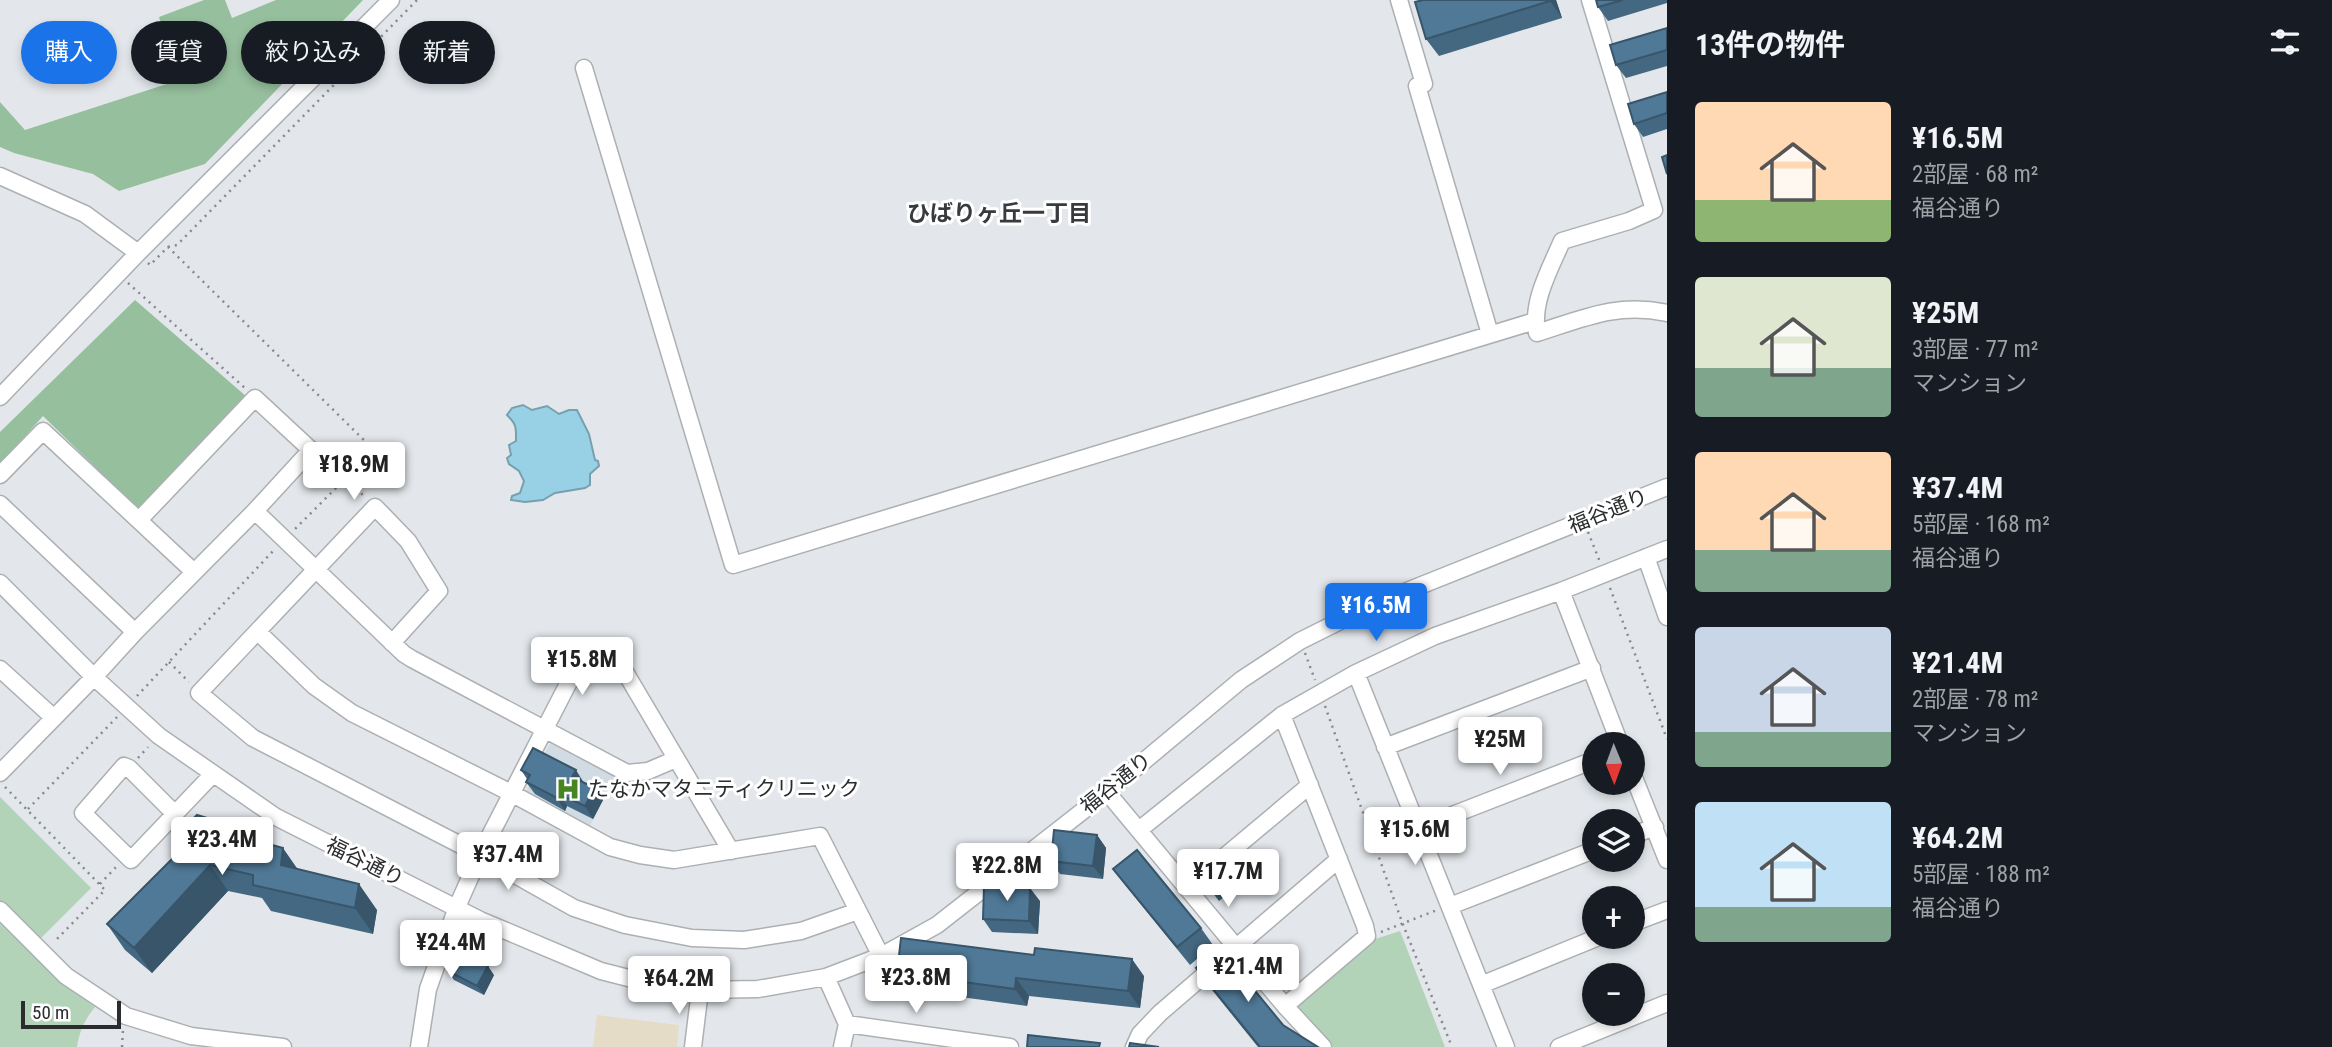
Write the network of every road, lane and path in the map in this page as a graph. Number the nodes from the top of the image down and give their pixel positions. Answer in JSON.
{"nodes":[{"id":1,"x":391,"y":0,"type":"edge"},
{"id":2,"x":417,"y":0,"type":"edge"},
{"id":3,"x":1399,"y":0,"type":"edge"},
{"id":4,"x":1590,"y":0,"type":"edge"},
{"id":5,"x":584,"y":68,"type":"dead end"},
{"id":6,"x":0,"y":176,"type":"edge"},
{"id":7,"x":168,"y":247,"type":"junction"},
{"id":8,"x":138,"y":253,"type":"junction"},
{"id":9,"x":118,"y":274,"type":"junction"},
{"id":10,"x":1667,"y":313,"type":"edge"},
{"id":11,"x":1535,"y":321,"type":"junction"},
{"id":12,"x":1490,"y":334,"type":"junction"},
{"id":13,"x":0,"y":397,"type":"edge"},
{"id":14,"x":255,"y":398,"type":"junction"},
{"id":15,"x":0,"y":475,"type":"edge"},
{"id":16,"x":346,"y":479,"type":"junction"},
{"id":17,"x":1667,"y":487,"type":"edge"},
{"id":18,"x":0,"y":504,"type":"edge"},
{"id":19,"x":375,"y":507,"type":"junction"},
{"id":20,"x":255,"y":511,"type":"junction"},
{"id":21,"x":138,"y":520,"type":"junction"},
{"id":22,"x":1583,"y":520,"type":"junction"},
{"id":23,"x":284,"y":540,"type":"junction"},
{"id":24,"x":1667,"y":549,"type":"edge"},
{"id":25,"x":1646,"y":557,"type":"junction"},
{"id":26,"x":315,"y":568,"type":"junction"},
{"id":27,"x":194,"y":572,"type":"junction"},
{"id":28,"x":1605,"y":573,"type":"junction"},
{"id":29,"x":0,"y":583,"type":"edge"},
{"id":30,"x":1561,"y":591,"type":"junction"},
{"id":31,"x":1667,"y":617,"type":"edge"},
{"id":32,"x":135,"y":632,"type":"junction"},
{"id":33,"x":258,"y":632,"type":"junction"},
{"id":34,"x":1300,"y":641,"type":"junction"},
{"id":35,"x":392,"y":643,"type":"junction"},
{"id":36,"x":169,"y":662,"type":"junction"},
{"id":37,"x":1592,"y":668,"type":"junction"},
{"id":38,"x":0,"y":669,"type":"edge"},
{"id":39,"x":1356,"y":673,"type":"junction"},
{"id":40,"x":94,"y":677,"type":"junction"},
{"id":41,"x":199,"y":692,"type":"junction"},
{"id":42,"x":1320,"y":693,"type":"junction"},
{"id":43,"x":126,"y":708,"type":"junction"},
{"id":44,"x":1282,"y":715,"type":"junction"},
{"id":45,"x":54,"y":718,"type":"junction"},
{"id":46,"x":546,"y":729,"type":"junction"},
{"id":47,"x":1616,"y":732,"type":"edge"},
{"id":48,"x":159,"y":736,"type":"junction"},
{"id":49,"x":1667,"y":739,"type":"edge"},
{"id":50,"x":1385,"y":747,"type":"junction"},
{"id":51,"x":676,"y":759,"type":"junction"},
{"id":52,"x":1582,"y":765,"type":"edge"},
{"id":53,"x":129,"y":768,"type":"junction"},
{"id":54,"x":0,"y":773,"type":"edge"},
{"id":55,"x":212,"y":775,"type":"junction"},
{"id":56,"x":0,"y":783,"type":"edge"},
{"id":57,"x":1310,"y":785,"type":"junction"},
{"id":58,"x":1107,"y":792,"type":"junction"},
{"id":59,"x":511,"y":793,"type":"junction"},
{"id":60,"x":1641,"y":795,"type":"edge"},
{"id":61,"x":28,"y":808,"type":"junction"},
{"id":62,"x":175,"y":814,"type":"junction"},
{"id":63,"x":1654,"y":827,"type":"junction"},
{"id":64,"x":1419,"y":828,"type":"junction"},
{"id":65,"x":1139,"y":830,"type":"junction"},
{"id":66,"x":1645,"y":830,"type":"edge"},
{"id":67,"x":731,"y":851,"type":"junction"},
{"id":68,"x":126,"y":855,"type":"junction"},
{"id":69,"x":480,"y":855,"type":"junction"},
{"id":70,"x":1582,"y":855,"type":"edge"},
{"id":71,"x":1339,"y":859,"type":"junction"},
{"id":72,"x":1667,"y":860,"type":"edge"},
{"id":73,"x":100,"y":884,"type":"junction"},
{"id":74,"x":1187,"y":888,"type":"junction"},
{"id":75,"x":1450,"y":906,"type":"junction"},
{"id":76,"x":457,"y":907,"type":"junction"},
{"id":77,"x":0,"y":910,"type":"edge"},
{"id":78,"x":1667,"y":910,"type":"edge"},
{"id":79,"x":858,"y":911,"type":"junction"},
{"id":80,"x":1645,"y":918,"type":"edge"},
{"id":81,"x":1402,"y":922,"type":"junction"},
{"id":82,"x":1367,"y":936,"type":"junction"},
{"id":83,"x":1582,"y":944,"type":"edge"},
{"id":84,"x":1237,"y":947,"type":"junction"},
{"id":85,"x":44,"y":952,"type":"junction"},
{"id":86,"x":881,"y":956,"type":"junction"},
{"id":87,"x":826,"y":977,"type":"junction"},
{"id":88,"x":1481,"y":985,"type":"junction"},
{"id":89,"x":700,"y":990,"type":"junction"},
{"id":90,"x":1667,"y":1003,"type":"edge"},
{"id":91,"x":1285,"y":1006,"type":"junction"},
{"id":92,"x":847,"y":1024,"type":"junction"},
{"id":93,"x":283,"y":1047,"type":"edge"},
{"id":94,"x":419,"y":1047,"type":"edge"},
{"id":95,"x":694,"y":1047,"type":"edge"},
{"id":96,"x":842,"y":1047,"type":"edge"},
{"id":97,"x":1010,"y":1047,"type":"edge"},
{"id":98,"x":1134,"y":1047,"type":"edge"},
{"id":99,"x":1323,"y":1047,"type":"edge"},
{"id":100,"x":1452,"y":1047,"type":"edge"},
{"id":101,"x":1506,"y":1047,"type":"edge"},
{"id":102,"x":1559,"y":1047,"type":"edge"}],
"edges":[{"from":1,"to":8,"type":"street"},
{"from":2,"to":7,"type":"path"},
{"from":3,"to":12,"type":"street"},
{"from":4,"to":11,"type":"street"},
{"from":5,"to":12,"type":"street"},
{"from":6,"to":8,"type":"street"},
{"from":7,"to":8,"type":"path"},
{"from":7,"to":16,"type":"path"},
{"from":8,"to":9,"type":"street"},
{"from":9,"to":13,"type":"street"},
{"from":9,"to":14,"type":"path"},
{"from":10,"to":11,"type":"street"},
{"from":11,"to":12,"type":"street"},
{"from":14,"to":20,"type":"street"},
{"from":14,"to":21,"type":"street"},
{"from":15,"to":21,"type":"street"},
{"from":16,"to":19,"type":"path"},
{"from":16,"to":23,"type":"path"},
{"from":17,"to":22,"type":"street","name":"福谷通り"},
{"from":18,"to":32,"type":"street"},
{"from":19,"to":26,"type":"street"},
{"from":19,"to":35,"type":"street"},
{"from":20,"to":23,"type":"street"},
{"from":20,"to":27,"type":"street"},
{"from":21,"to":27,"type":"street"},
{"from":22,"to":28,"type":"path"},
{"from":22,"to":34,"type":"street","name":"福谷通り"},
{"from":23,"to":26,"type":"street"},
{"from":23,"to":36,"type":"path"},
{"from":24,"to":25,"type":"street"},
{"from":25,"to":28,"type":"street"},
{"from":25,"to":31,"type":"street"},
{"from":26,"to":33,"type":"street"},
{"from":26,"to":35,"type":"street"},
{"from":27,"to":32,"type":"street"},
{"from":28,"to":30,"type":"street"},
{"from":28,"to":49,"type":"path"},
{"from":29,"to":40,"type":"street","name":"福谷通り"},
{"from":30,"to":37,"type":"street"},
{"from":30,"to":39,"type":"street"},
{"from":32,"to":40,"type":"street"},
{"from":33,"to":41,"type":"street"},
{"from":33,"to":59,"type":"street"},
{"from":34,"to":42,"type":"path"},
{"from":34,"to":58,"type":"street","name":"福谷通り"},
{"from":35,"to":46,"type":"street"},
{"from":36,"to":41,"type":"path"},
{"from":36,"to":43,"type":"path"},
{"from":37,"to":47,"type":"street"},
{"from":37,"to":50,"type":"street"},
{"from":38,"to":45,"type":"street"},
{"from":39,"to":42,"type":"street"},
{"from":39,"to":50,"type":"street"},
{"from":40,"to":43,"type":"street","name":"福谷通り"},
{"from":40,"to":45,"type":"street"},
{"from":41,"to":69,"type":"street"},
{"from":42,"to":44,"type":"street"},
{"from":42,"to":81,"type":"path"},
{"from":43,"to":48,"type":"street","name":"福谷通り"},
{"from":43,"to":61,"type":"path"},
{"from":44,"to":57,"type":"street"},
{"from":44,"to":65,"type":"street"},
{"from":45,"to":54,"type":"street"},
{"from":46,"to":51,"type":"street"},
{"from":46,"to":51,"type":"street"},
{"from":46,"to":59,"type":"street"},
{"from":48,"to":53,"type":"path"},
{"from":48,"to":55,"type":"street","name":"福谷通り"},
{"from":50,"to":64,"type":"street"},
{"from":51,"to":67,"type":"street"},
{"from":52,"to":64,"type":"street"},
{"from":53,"to":62,"type":"street"},
{"from":53,"to":68,"type":"street"},
{"from":55,"to":62,"type":"street"},
{"from":55,"to":76,"type":"street","name":"福谷通り"},
{"from":56,"to":61,"type":"path"},
{"from":57,"to":71,"type":"street"},
{"from":57,"to":74,"type":"street"},
{"from":58,"to":65,"type":"street"},
{"from":58,"to":86,"type":"street","name":"福谷通り"},
{"from":59,"to":67,"type":"street"},
{"from":59,"to":69,"type":"street"},
{"from":60,"to":63,"type":"street"},
{"from":61,"to":73,"type":"path"},
{"from":62,"to":68,"type":"street"},
{"from":63,"to":66,"type":"street"},
{"from":63,"to":72,"type":"street"},
{"from":64,"to":75,"type":"street"},
{"from":65,"to":74,"type":"street"},
{"from":67,"to":79,"type":"street"},
{"from":68,"to":73,"type":"path"},
{"from":69,"to":76,"type":"street"},
{"from":69,"to":79,"type":"street"},
{"from":70,"to":75,"type":"street"},
{"from":71,"to":82,"type":"street"},
{"from":71,"to":84,"type":"street"},
{"from":73,"to":85,"type":"path"},
{"from":74,"to":84,"type":"street"},
{"from":75,"to":81,"type":"path"},
{"from":75,"to":88,"type":"street"},
{"from":76,"to":89,"type":"street","name":"福谷通り"},
{"from":76,"to":94,"type":"street"},
{"from":77,"to":85,"type":"street"},
{"from":78,"to":80,"type":"street"},
{"from":79,"to":86,"type":"street"},
{"from":81,"to":82,"type":"path"},
{"from":81,"to":100,"type":"path"},
{"from":82,"to":91,"type":"street"},
{"from":83,"to":88,"type":"street"},
{"from":84,"to":91,"type":"street"},
{"from":84,"to":98,"type":"street"},
{"from":85,"to":93,"type":"street"},
{"from":86,"to":87,"type":"street","name":"福谷通り"},
{"from":87,"to":89,"type":"street","name":"福谷通り"},
{"from":87,"to":92,"type":"street"},
{"from":88,"to":101,"type":"street"},
{"from":89,"to":95,"type":"street"},
{"from":90,"to":102,"type":"street"},
{"from":91,"to":99,"type":"street"},
{"from":92,"to":96,"type":"street"},
{"from":92,"to":97,"type":"street"}]}
